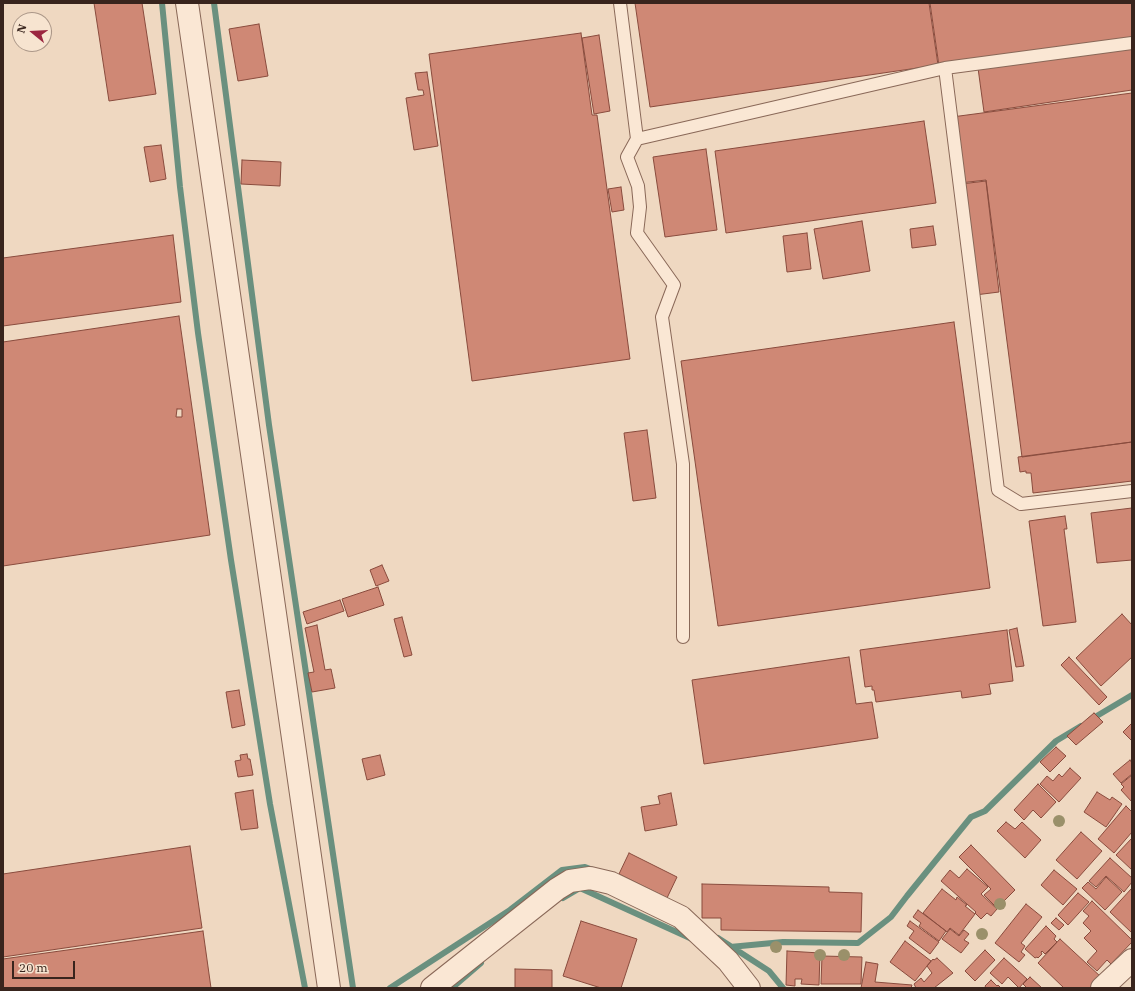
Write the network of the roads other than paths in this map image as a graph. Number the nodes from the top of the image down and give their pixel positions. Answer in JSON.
{"nodes":[{"id":1,"x":187,"y":3,"type":"edge"},
{"id":2,"x":620,"y":3,"type":"edge"},
{"id":3,"x":1132,"y":43,"type":"edge"},
{"id":4,"x":945,"y":68,"type":"junction"},
{"id":5,"x":637,"y":139,"type":"junction"},
{"id":6,"x":1132,"y":491,"type":"edge"},
{"id":7,"x":683,"y":637,"type":"dead end"},
{"id":8,"x":1132,"y":960,"type":"edge"},
{"id":9,"x":329,"y":988,"type":"edge"},
{"id":10,"x":432,"y":988,"type":"edge"},
{"id":11,"x":749,"y":988,"type":"edge"},
{"id":12,"x":1102,"y":988,"type":"edge"}],
"edges":[{"from":1,"to":9,"type":"street"},
{"from":2,"to":5,"type":"lane"},
{"from":3,"to":4,"type":"lane"},
{"from":4,"to":5,"type":"lane"},
{"from":4,"to":6,"type":"lane"},
{"from":5,"to":7,"type":"lane"},
{"from":8,"to":12,"type":"street"},
{"from":10,"to":11,"type":"street"}]}
